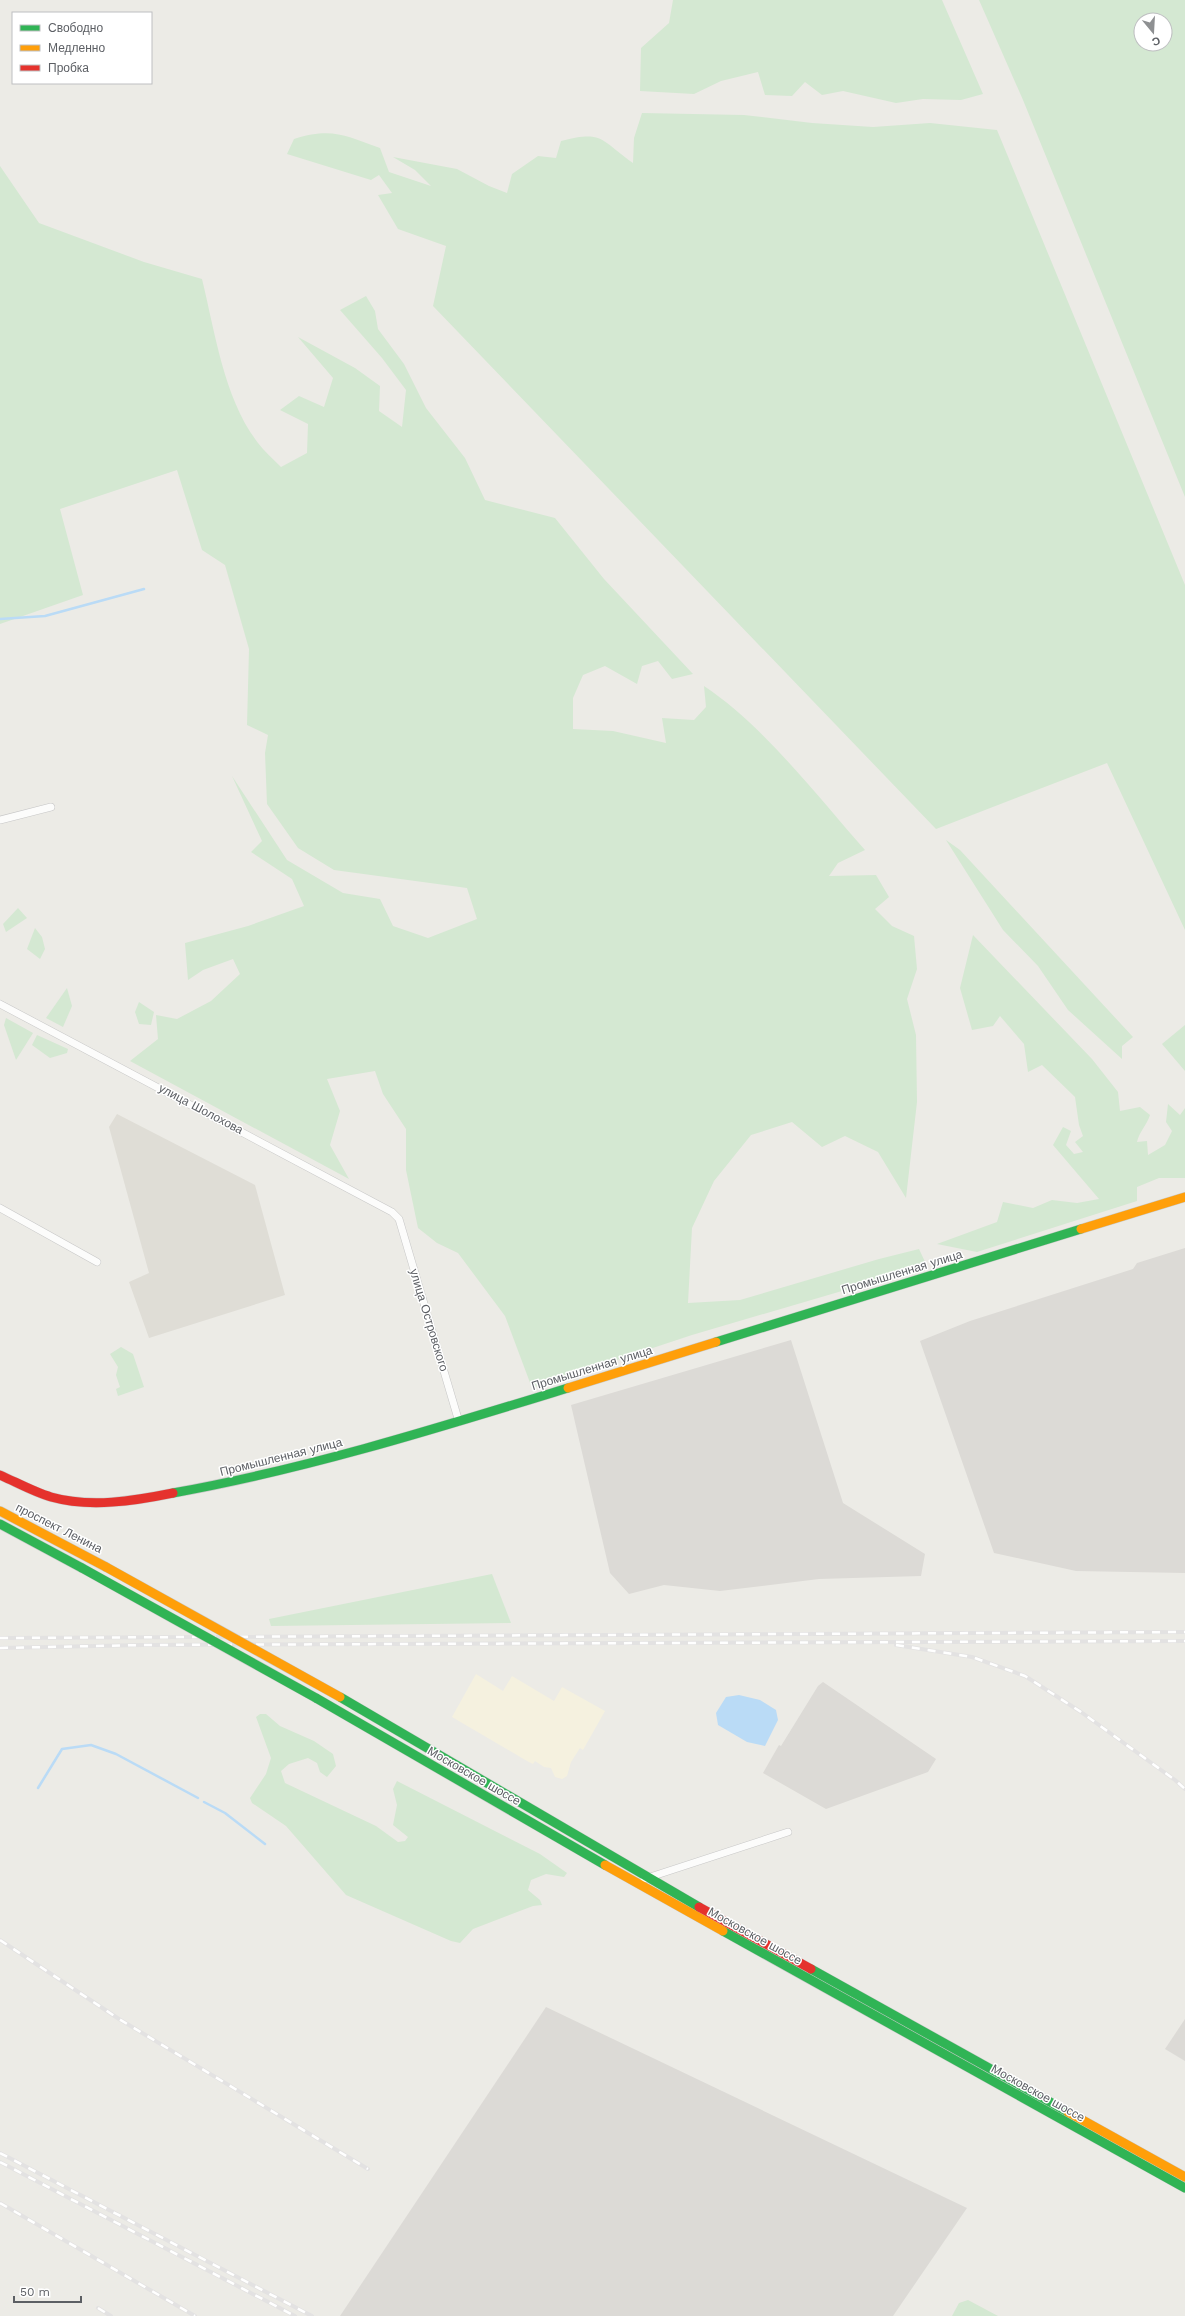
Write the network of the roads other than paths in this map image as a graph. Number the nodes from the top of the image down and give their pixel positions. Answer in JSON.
{"nodes":[{"id":1,"x":51,"y":807,"type":"dead end"},
{"id":2,"x":0,"y":820,"type":"edge"},
{"id":3,"x":0,"y":1004,"type":"edge"},
{"id":4,"x":1185,"y":1197,"type":"edge"},
{"id":5,"x":0,"y":1208,"type":"edge"},
{"id":6,"x":399,"y":1218,"type":"joint"},
{"id":7,"x":97,"y":1262,"type":"dead end"},
{"id":8,"x":459,"y":1422,"type":"junction"},
{"id":9,"x":0,"y":1474,"type":"edge"},
{"id":10,"x":0,"y":1511,"type":"edge"},
{"id":11,"x":0,"y":1524,"type":"edge"},
{"id":12,"x":340,"y":1697,"type":"joint"},
{"id":13,"x":316,"y":1698,"type":"joint"},
{"id":14,"x":788,"y":1832,"type":"dead end"},
{"id":15,"x":645,"y":1877,"type":"junction"},
{"id":16,"x":639,"y":1885,"type":"junction"},
{"id":17,"x":1185,"y":2177,"type":"edge"},
{"id":18,"x":1185,"y":2188,"type":"edge"}],
"edges":[{"from":1,"to":2,"type":"street"},
{"from":3,"to":6,"type":"street","name":"улица Шолохова"},
{"from":4,"to":8,"type":"main road","name":"Промышленная улица"},
{"from":5,"to":7,"type":"street"},
{"from":6,"to":8,"type":"street","name":"улица Островского"},
{"from":8,"to":9,"type":"main road","name":"Промышленная улица"},
{"from":10,"to":12,"type":"main road","name":"проспект Ленина","bridge":true},
{"from":11,"to":13,"type":"main road","name":"проспект Ленина","bridge":true},
{"from":12,"to":15,"type":"main road","name":"Московское шоссе"},
{"from":13,"to":16,"type":"main road","name":"Московское шоссе"},
{"from":14,"to":15,"type":"street"},
{"from":15,"to":16,"type":"street"},
{"from":15,"to":17,"type":"main road","name":"Московское шоссе"},
{"from":16,"to":18,"type":"main road","name":"Московское шоссе"}]}
